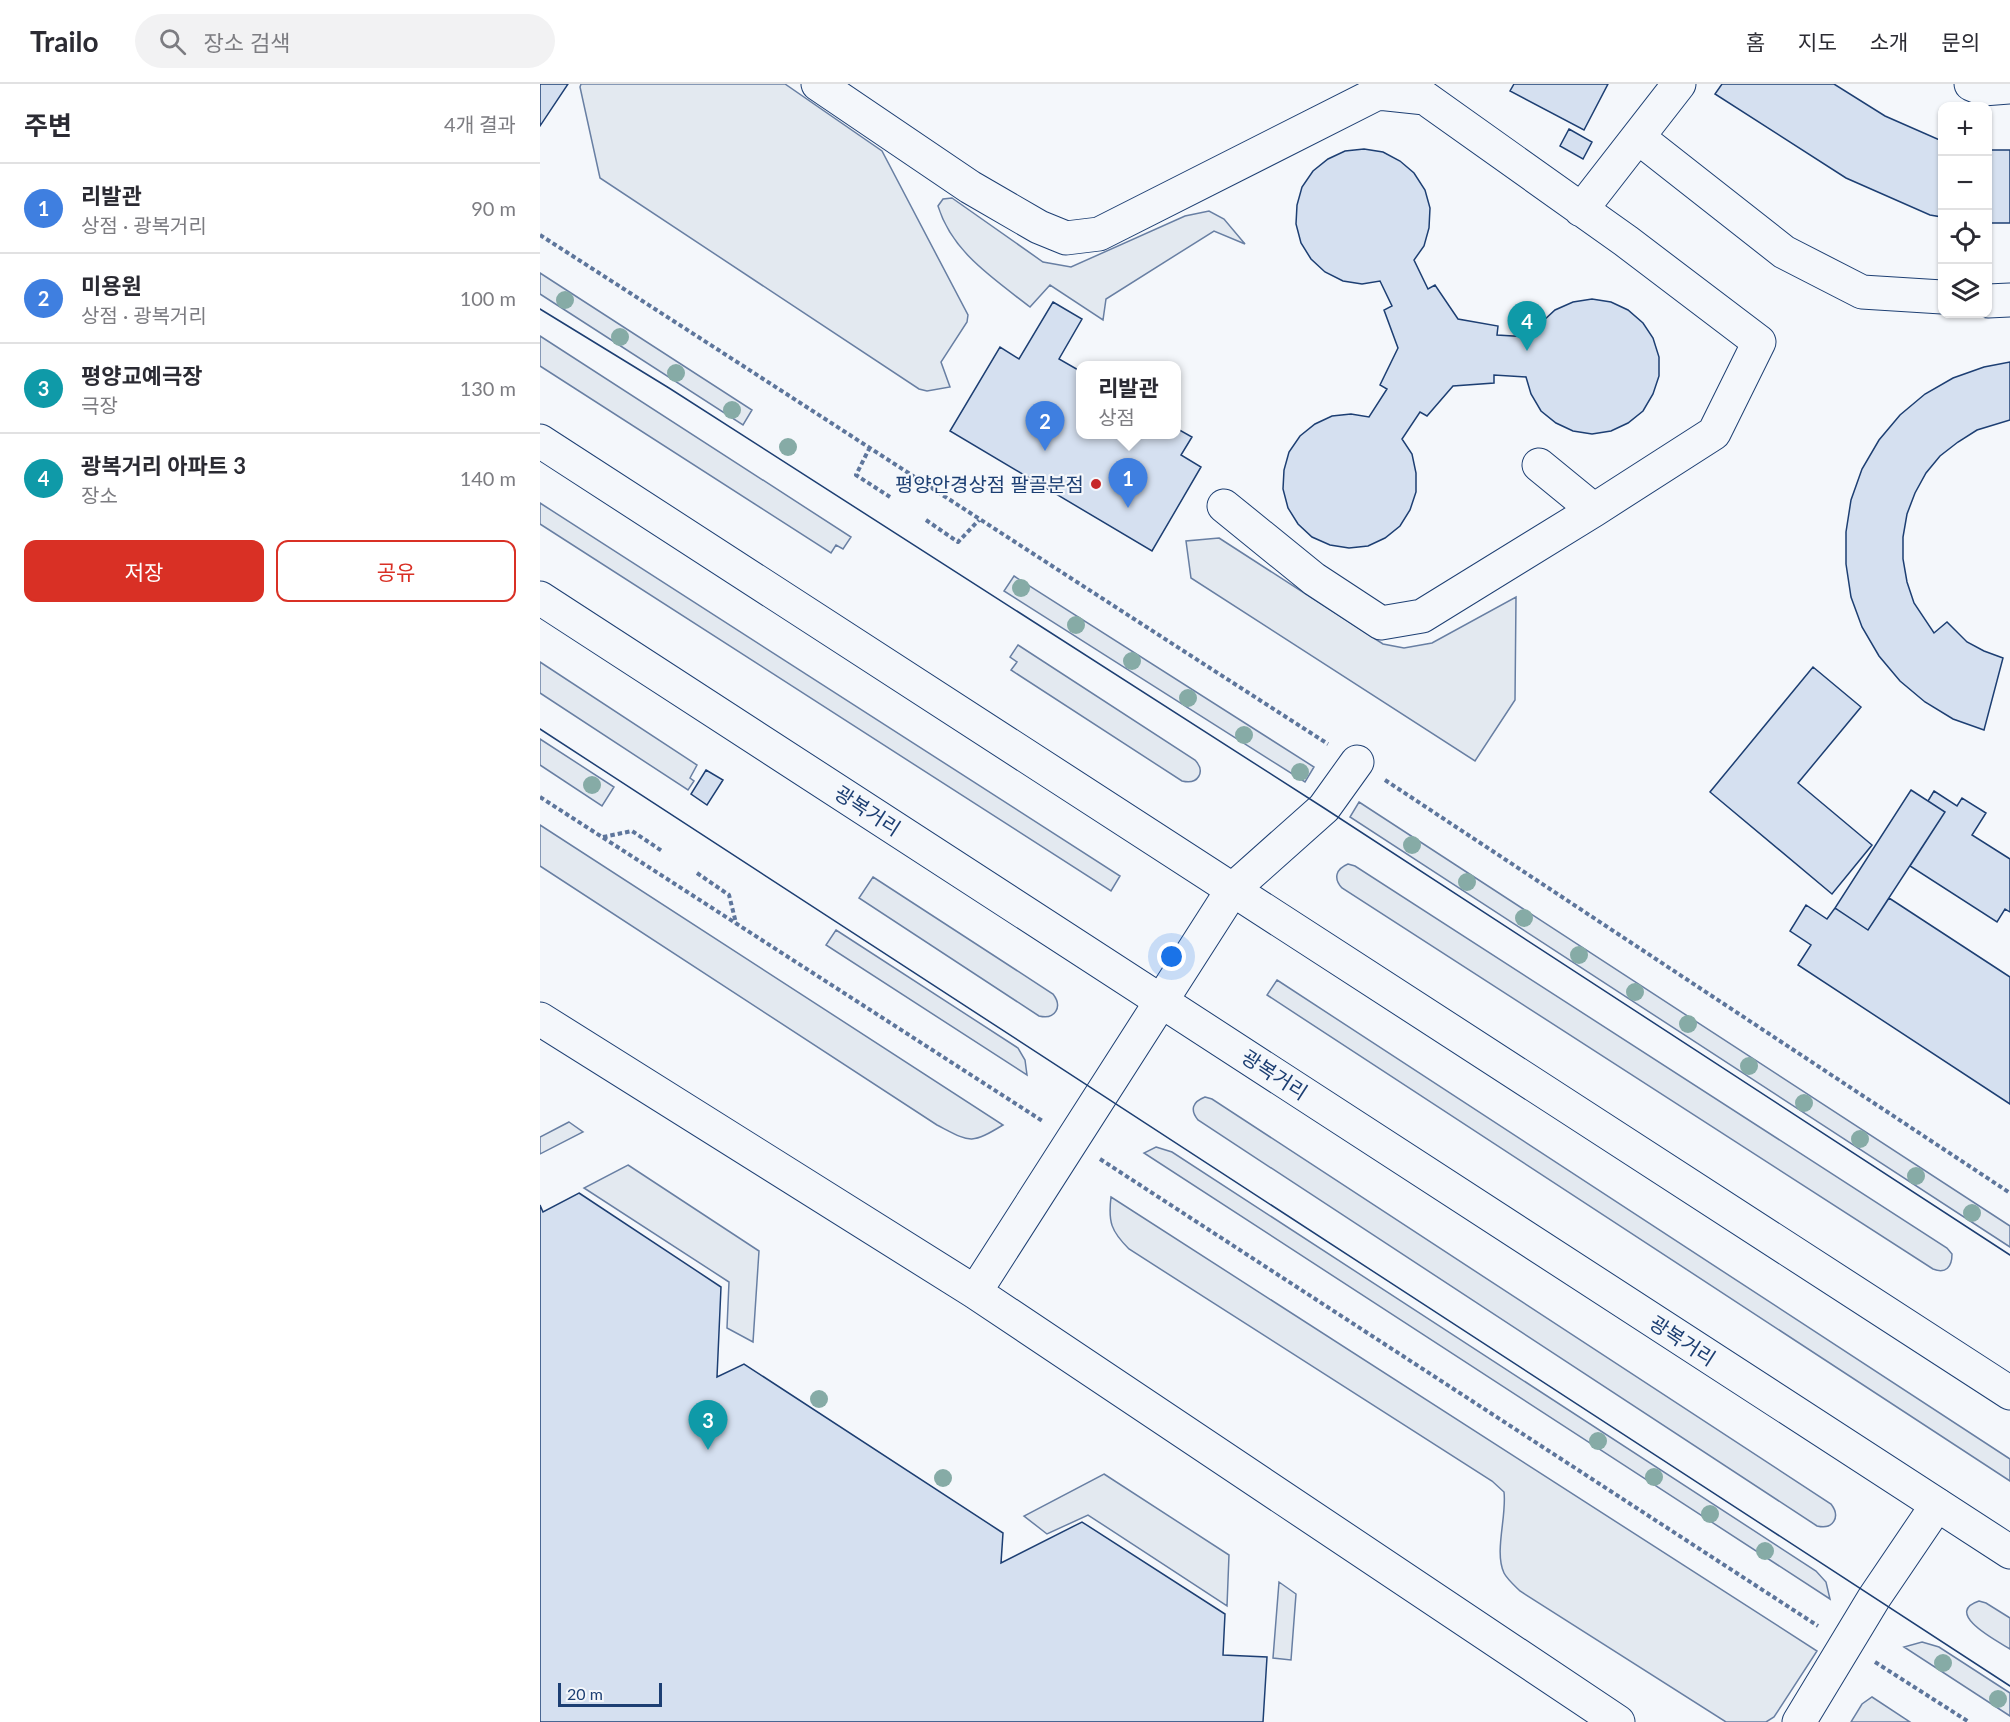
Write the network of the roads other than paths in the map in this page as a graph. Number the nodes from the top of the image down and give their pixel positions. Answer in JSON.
{"nodes":[{"id":1,"x":818,"y":84,"type":"edge"},
{"id":2,"x":1679,"y":84,"type":"edge"},
{"id":3,"x":1971,"y":84,"type":"edge"},
{"id":4,"x":2010,"y":87,"type":"edge"},
{"id":5,"x":1639,"y":138,"type":"junction"},
{"id":6,"x":1581,"y":210,"type":"junction"},
{"id":7,"x":1938,"y":297,"type":"edge"},
{"id":8,"x":2010,"y":300,"type":"edge"},
{"id":9,"x":1992,"y":301,"type":"edge"},
{"id":10,"x":540,"y":441,"type":"edge"},
{"id":11,"x":1539,"y":465,"type":"dead end"},
{"id":12,"x":1224,"y":506,"type":"dead end"},
{"id":13,"x":1594,"y":510,"type":"junction"},
{"id":14,"x":540,"y":598,"type":"edge"},
{"id":15,"x":1357,"y":762,"type":"road end"},
{"id":16,"x":1233,"y":890,"type":"junction"},
{"id":17,"x":1162,"y":1000,"type":"junction"},
{"id":18,"x":540,"y":1020,"type":"edge"},
{"id":19,"x":975,"y":1292,"type":"junction"},
{"id":20,"x":2010,"y":1393,"type":"edge"},
{"id":21,"x":1937,"y":1505,"type":"junction"},
{"id":22,"x":2010,"y":1552,"type":"edge"},
{"id":23,"x":1574,"y":1707,"type":"edge"},
{"id":24,"x":1618,"y":1722,"type":"edge"},
{"id":25,"x":1799,"y":1722,"type":"edge"}],
"edges":[{"from":1,"to":6,"type":"main road"},
{"from":2,"to":5,"type":"main road"},
{"from":3,"to":4,"type":"main road"},
{"from":5,"to":6,"type":"main road"},
{"from":5,"to":7,"type":"main road"},
{"from":6,"to":13,"type":"main road"},
{"from":8,"to":9,"type":"main road"},
{"from":10,"to":16,"type":"main road"},
{"from":11,"to":13,"type":"main road"},
{"from":12,"to":13,"type":"main road"},
{"from":14,"to":17,"type":"main road","name":"광복거리"},
{"from":15,"to":16,"type":"main road"},
{"from":16,"to":17,"type":"main road"},
{"from":16,"to":20,"type":"main road"},
{"from":17,"to":19,"type":"main road"},
{"from":17,"to":21,"type":"main road","name":"광복거리"},
{"from":18,"to":19,"type":"main road"},
{"from":19,"to":23,"type":"main road"},
{"from":21,"to":22,"type":"main road","name":"광복거리"},
{"from":21,"to":25,"type":"main road"},
{"from":23,"to":24,"type":"main road"}]}
